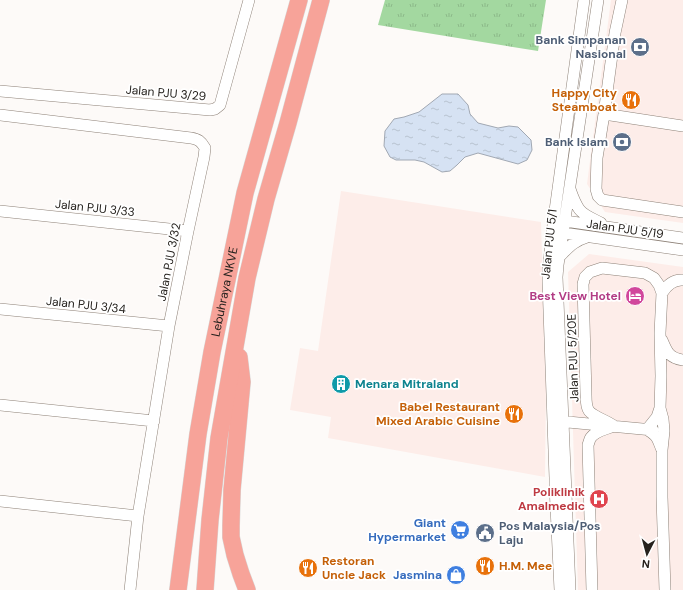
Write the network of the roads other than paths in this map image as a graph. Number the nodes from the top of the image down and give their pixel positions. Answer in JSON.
{"nodes":[{"id":1,"x":249,"y":0,"type":"edge"},
{"id":2,"x":298,"y":0,"type":"edge"},
{"id":3,"x":321,"y":0,"type":"edge"},
{"id":4,"x":584,"y":0,"type":"edge"},
{"id":5,"x":598,"y":0,"type":"edge"},
{"id":6,"x":622,"y":0,"type":"edge"},
{"id":7,"x":0,"y":91,"type":"edge"},
{"id":8,"x":604,"y":114,"type":"junction"},
{"id":9,"x":0,"y":115,"type":"edge"},
{"id":10,"x":683,"y":126,"type":"edge"},
{"id":11,"x":569,"y":188,"type":"junction"},
{"id":12,"x":0,"y":211,"type":"edge"},
{"id":13,"x":683,"y":212,"type":"edge"},
{"id":14,"x":565,"y":221,"type":"junction"},
{"id":15,"x":553,"y":225,"type":"junction"},
{"id":16,"x":608,"y":227,"type":"junction"},
{"id":17,"x":188,"y":231,"type":"junction"},
{"id":18,"x":563,"y":233,"type":"junction"},
{"id":19,"x":589,"y":237,"type":"junction"},
{"id":20,"x":683,"y":238,"type":"edge"},
{"id":21,"x":683,"y":250,"type":"edge"},
{"id":22,"x":560,"y":256,"type":"junction"},
{"id":23,"x":683,"y":280,"type":"edge"},
{"id":24,"x":662,"y":293,"type":"junction"},
{"id":25,"x":0,"y":309,"type":"edge"},
{"id":26,"x":169,"y":326,"type":"junction"},
{"id":27,"x":660,"y":333,"type":"junction"},
{"id":28,"x":236,"y":339,"type":"junction"},
{"id":29,"x":680,"y":359,"type":"edge"},
{"id":30,"x":661,"y":376,"type":"junction"},
{"id":31,"x":0,"y":405,"type":"edge"},
{"id":32,"x":660,"y":408,"type":"junction"},
{"id":33,"x":154,"y":421,"type":"junction"},
{"id":34,"x":558,"y":421,"type":"junction"},
{"id":35,"x":614,"y":426,"type":"junction"},
{"id":36,"x":646,"y":429,"type":"junction"},
{"id":37,"x":664,"y":431,"type":"junction"},
{"id":38,"x":662,"y":450,"type":"junction"},
{"id":39,"x":0,"y":501,"type":"edge"},
{"id":40,"x":138,"y":516,"type":"junction"},
{"id":41,"x":130,"y":590,"type":"edge"},
{"id":42,"x":178,"y":590,"type":"edge"},
{"id":43,"x":205,"y":590,"type":"edge"},
{"id":44,"x":247,"y":590,"type":"edge"},
{"id":45,"x":560,"y":590,"type":"edge"},
{"id":46,"x":570,"y":590,"type":"edge"},
{"id":47,"x":592,"y":590,"type":"edge"},
{"id":48,"x":665,"y":590,"type":"edge"}],
"edges":[{"from":1,"to":7,"type":"street","name":"Jalan PJU 3/29"},
{"from":2,"to":42,"type":"highway","name":"Lebuhraya NKVE"},
{"from":3,"to":28,"type":"highway","name":"Lebuhraya NKVE"},
{"from":4,"to":15,"type":"street","name":"Jalan PJU 5/1"},
{"from":5,"to":11,"type":"street","name":"Jalan PJU 5/1"},
{"from":6,"to":8,"type":"street"},
{"from":8,"to":10,"type":"street"},
{"from":8,"to":13,"type":"street"},
{"from":9,"to":17,"type":"street","name":"Jalan PJU 3/32"},
{"from":11,"to":14,"type":"street","name":"Jalan PJU 5/1"},
{"from":11,"to":16,"type":"street"},
{"from":12,"to":17,"type":"street","name":"Jalan PJU 3/33"},
{"from":14,"to":15,"type":"street"},
{"from":14,"to":16,"type":"street","name":"Jalan PJU 5/19"},
{"from":14,"to":18,"type":"street","name":"Jalan PJU 5/1"},
{"from":15,"to":18,"type":"street"},
{"from":15,"to":34,"type":"street","name":"Jalan PJU 5/1"},
{"from":16,"to":20,"type":"street","name":"Jalan PJU 5/19"},
{"from":17,"to":26,"type":"street","name":"Jalan PJU 3/32"},
{"from":18,"to":19,"type":"street","name":"Jalan PJU 5/19"},
{"from":18,"to":22,"type":"street","name":"Jalan PJU 5/1"},
{"from":19,"to":21,"type":"street","name":"Jalan PJU 5/19"},
{"from":19,"to":22,"type":"street"},
{"from":22,"to":34,"type":"street","name":"Jalan PJU 5/1"},
{"from":23,"to":24,"type":"street"},
{"from":24,"to":27,"type":"street"},
{"from":24,"to":35,"type":"street","name":"Jalan PJU 5/20E"},
{"from":25,"to":26,"type":"street","name":"Jalan PJU 3/34"},
{"from":26,"to":33,"type":"street","name":"Jalan PJU 3/32"},
{"from":27,"to":29,"type":"street"},
{"from":27,"to":30,"type":"street"},
{"from":28,"to":43,"type":"highway","name":"Lebuhraya NKVE"},
{"from":28,"to":44,"type":"highway"},
{"from":29,"to":30,"type":"street"},
{"from":30,"to":32,"type":"street"},
{"from":31,"to":33,"type":"street"},
{"from":32,"to":36,"type":"street"},
{"from":32,"to":37,"type":"street"},
{"from":33,"to":40,"type":"street","name":"Jalan PJU 3/32"},
{"from":34,"to":35,"type":"street"},
{"from":34,"to":45,"type":"street","name":"Jalan PJU 5/1"},
{"from":34,"to":46,"type":"street","name":"Jalan PJU 5/1"},
{"from":35,"to":36,"type":"street"},
{"from":35,"to":47,"type":"street"},
{"from":36,"to":37,"type":"street"},
{"from":36,"to":38,"type":"street"},
{"from":37,"to":38,"type":"street"},
{"from":38,"to":48,"type":"street"},
{"from":39,"to":40,"type":"street"},
{"from":40,"to":41,"type":"street","name":"Jalan PJU 3/32"}]}
